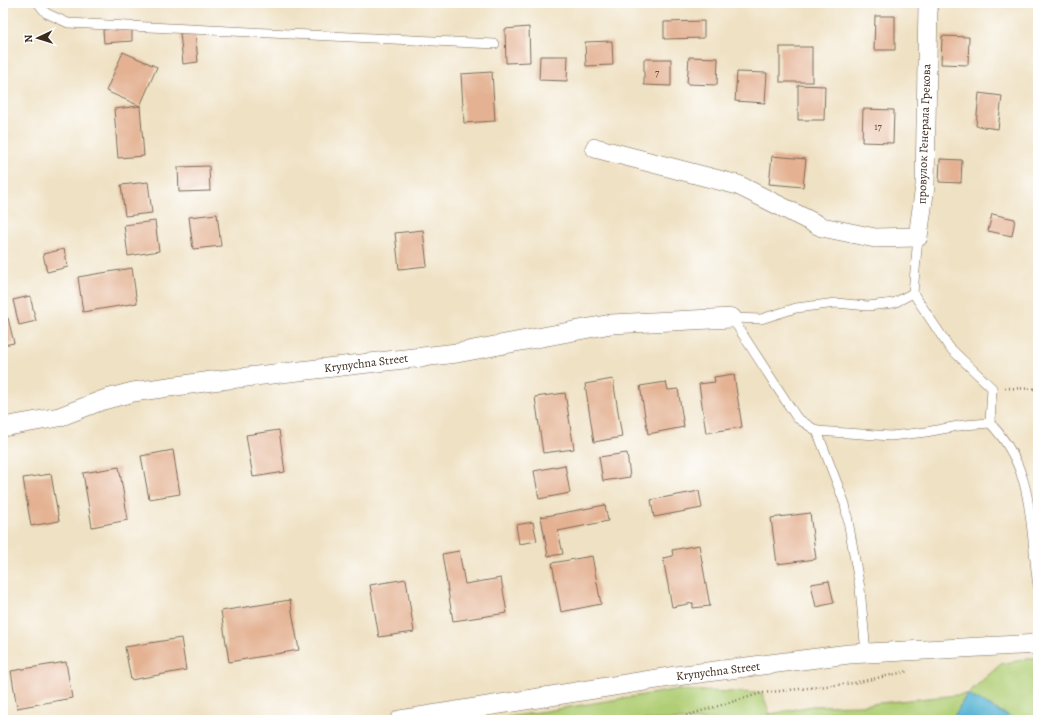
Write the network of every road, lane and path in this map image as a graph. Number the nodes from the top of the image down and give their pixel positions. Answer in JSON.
{"nodes":[{"id":1,"x":38,"y":3,"type":"edge"},
{"id":2,"x":928,"y":3,"type":"edge"},
{"id":3,"x":495,"y":44,"type":"dead end"},
{"id":4,"x":595,"y":148,"type":"dead end"},
{"id":5,"x":918,"y":237,"type":"junction"},
{"id":6,"x":913,"y":293,"type":"junction"},
{"id":7,"x":732,"y":318,"type":"junction"},
{"id":8,"x":992,"y":388,"type":"junction"},
{"id":9,"x":1038,"y":389,"type":"edge"},
{"id":10,"x":990,"y":423,"type":"junction"},
{"id":11,"x":3,"y":426,"type":"edge"},
{"id":12,"x":817,"y":431,"type":"junction"},
{"id":13,"x":1038,"y":586,"type":"edge"},
{"id":14,"x":1038,"y":641,"type":"edge"},
{"id":15,"x":866,"y":653,"type":"junction"},
{"id":16,"x":915,"y":670,"type":"dead end"},
{"id":17,"x":400,"y":720,"type":"edge"},
{"id":18,"x":671,"y":720,"type":"edge"}],
"edges":[{"from":1,"to":3,"type":"lane"},
{"from":2,"to":5,"type":"street","name":"провулок Генерала Грекова"},
{"from":4,"to":5,"type":"street"},
{"from":5,"to":6,"type":"lane"},
{"from":6,"to":7,"type":"lane"},
{"from":6,"to":8,"type":"lane"},
{"from":7,"to":11,"type":"street","name":"Krynychna Street"},
{"from":7,"to":12,"type":"lane"},
{"from":8,"to":9,"type":"path"},
{"from":8,"to":10,"type":"lane"},
{"from":10,"to":12,"type":"lane"},
{"from":10,"to":13,"type":"lane"},
{"from":12,"to":15,"type":"lane"},
{"from":14,"to":15,"type":"street","name":"Krynychna Street"},
{"from":15,"to":17,"type":"street","name":"Krynychna Street"},
{"from":16,"to":18,"type":"path"}]}
